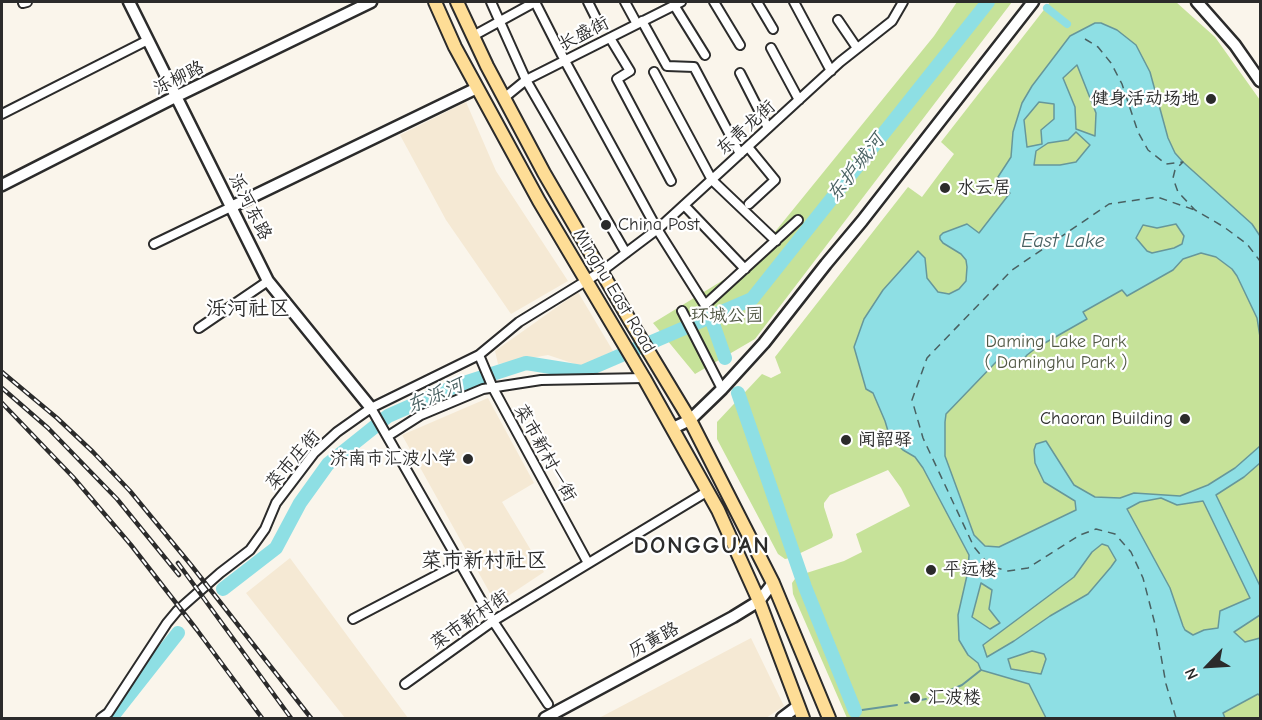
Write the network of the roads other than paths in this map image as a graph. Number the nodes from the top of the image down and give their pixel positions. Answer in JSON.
{"nodes":[{"id":1,"x":129,"y":2,"type":"edge"},
{"id":2,"x":371,"y":2,"type":"edge"},
{"id":3,"x":435,"y":2,"type":"edge"},
{"id":4,"x":457,"y":2,"type":"edge"},
{"id":5,"x":490,"y":2,"type":"edge"},
{"id":6,"x":535,"y":2,"type":"edge"},
{"id":7,"x":588,"y":2,"type":"edge"},
{"id":8,"x":625,"y":2,"type":"edge"},
{"id":9,"x":714,"y":2,"type":"edge"},
{"id":10,"x":757,"y":2,"type":"edge"},
{"id":11,"x":794,"y":2,"type":"edge"},
{"id":12,"x":1033,"y":2,"type":"edge"},
{"id":13,"x":1197,"y":2,"type":"edge"},
{"id":14,"x":1206,"y":2,"type":"edge"},
{"id":15,"x":900,"y":3,"type":"edge"},
{"id":16,"x":673,"y":4,"type":"edge"},
{"id":17,"x":838,"y":20,"type":"dead end"},
{"id":18,"x":500,"y":21,"type":"junction"},
{"id":19,"x":598,"y":22,"type":"dead end"},
{"id":20,"x":640,"y":22,"type":"junction"},
{"id":21,"x":772,"y":29,"type":"dead end"},
{"id":22,"x":473,"y":36,"type":"junction"},
{"id":23,"x":610,"y":38,"type":"junction"},
{"id":24,"x":148,"y":40,"type":"junction"},
{"id":25,"x":740,"y":45,"type":"dead end"},
{"id":26,"x":771,"y":48,"type":"dead end"},
{"id":27,"x":857,"y":48,"type":"junction"},
{"id":28,"x":705,"y":55,"type":"dead end"},
{"id":29,"x":565,"y":61,"type":"junction"},
{"id":30,"x":1260,"y":68,"type":"edge"},
{"id":31,"x":831,"y":71,"type":"junction"},
{"id":32,"x":654,"y":72,"type":"dead end"},
{"id":33,"x":740,"y":73,"type":"dead end"},
{"id":34,"x":526,"y":80,"type":"junction"},
{"id":35,"x":1260,"y":81,"type":"edge"},
{"id":36,"x":477,"y":88,"type":"junction"},
{"id":37,"x":177,"y":96,"type":"junction"},
{"id":38,"x":504,"y":98,"type":"junction"},
{"id":39,"x":799,"y":100,"type":"junction"},
{"id":40,"x":2,"y":114,"type":"edge"},
{"id":41,"x":768,"y":129,"type":"junction"},
{"id":42,"x":748,"y":147,"type":"junction"},
{"id":43,"x":740,"y":154,"type":"junction"},
{"id":44,"x":712,"y":180,"type":"junction"},
{"id":45,"x":671,"y":181,"type":"dead end"},
{"id":46,"x":2,"y":185,"type":"edge"},
{"id":47,"x":749,"y":204,"type":"dead end"},
{"id":48,"x":684,"y":205,"type":"junction"},
{"id":49,"x":231,"y":207,"type":"junction"},
{"id":50,"x":798,"y":220,"type":"dead end"},
{"id":51,"x":657,"y":229,"type":"junction"},
{"id":52,"x":776,"y":241,"type":"junction"},
{"id":53,"x":154,"y":244,"type":"dead end"},
{"id":54,"x":626,"y":253,"type":"junction"},
{"id":55,"x":746,"y":268,"type":"junction"},
{"id":56,"x":602,"y":271,"type":"junction"},
{"id":57,"x":586,"y":280,"type":"junction"},
{"id":58,"x":268,"y":281,"type":"junction"},
{"id":59,"x":682,"y":311,"type":"dead end"},
{"id":60,"x":199,"y":328,"type":"dead end"},
{"id":61,"x":481,"y":359,"type":"junction"},
{"id":62,"x":644,"y":378,"type":"junction"},
{"id":63,"x":492,"y":386,"type":"junction"},
{"id":64,"x":722,"y":389,"type":"junction"},
{"id":65,"x":371,"y":408,"type":"junction"},
{"id":66,"x":690,"y":420,"type":"junction"},
{"id":67,"x":673,"y":428,"type":"junction"},
{"id":68,"x":386,"y":432,"type":"junction"},
{"id":69,"x":708,"y":491,"type":"junction"},
{"id":70,"x":460,"y":563,"type":"junction"},
{"id":71,"x":588,"y":563,"type":"junction"},
{"id":72,"x":773,"y":583,"type":"junction"},
{"id":73,"x":759,"y":601,"type":"junction"},
{"id":74,"x":353,"y":619,"type":"dead end"},
{"id":75,"x":493,"y":621,"type":"junction"},
{"id":76,"x":405,"y":684,"type":"dead end"},
{"id":77,"x":548,"y":704,"type":"dead end"},
{"id":78,"x":798,"y":706,"type":"junction"},
{"id":79,"x":101,"y":718,"type":"edge"},
{"id":80,"x":545,"y":718,"type":"edge"},
{"id":81,"x":782,"y":718,"type":"edge"},
{"id":82,"x":803,"y":718,"type":"edge"},
{"id":83,"x":829,"y":718,"type":"edge"}],
"edges":[{"from":1,"to":24,"type":"main road","name":"泺河东路"},
{"from":2,"to":37,"type":"main road","name":"泺柳路"},
{"from":3,"to":36,"type":"main road","name":"Minghu East Road"},
{"from":4,"to":22,"type":"main road","name":"Minghu East Road"},
{"from":5,"to":18,"type":"street"},
{"from":6,"to":18,"type":"street"},
{"from":6,"to":29,"type":"street"},
{"from":7,"to":19,"type":"street"},
{"from":8,"to":20,"type":"street"},
{"from":9,"to":25,"type":"street"},
{"from":10,"to":21,"type":"street"},
{"from":11,"to":31,"type":"street"},
{"from":12,"to":64,"type":"main road"},
{"from":13,"to":35,"type":"main road"},
{"from":14,"to":30,"type":"main road"},
{"from":15,"to":27,"type":"street","name":"东青龙街"},
{"from":16,"to":20,"type":"street","name":"长盛街"},
{"from":16,"to":28,"type":"street"},
{"from":17,"to":27,"type":"street"},
{"from":18,"to":22,"type":"street"},
{"from":18,"to":34,"type":"street"},
{"from":20,"to":23,"type":"street","name":"长盛街"},
{"from":20,"to":43,"type":"street"},
{"from":22,"to":38,"type":"main road","name":"Minghu East Road"},
{"from":23,"to":29,"type":"street","name":"长盛街"},
{"from":23,"to":45,"type":"street"},
{"from":24,"to":37,"type":"main road","name":"泺河东路"},
{"from":24,"to":40,"type":"street"},
{"from":26,"to":39,"type":"street"},
{"from":27,"to":31,"type":"street","name":"东青龙街"},
{"from":29,"to":34,"type":"street","name":"长盛街"},
{"from":29,"to":51,"type":"street"},
{"from":31,"to":39,"type":"street","name":"东青龙街"},
{"from":32,"to":44,"type":"street"},
{"from":33,"to":41,"type":"street"},
{"from":34,"to":38,"type":"street","name":"长盛街"},
{"from":34,"to":54,"type":"street"},
{"from":36,"to":49,"type":"main road"},
{"from":36,"to":57,"type":"main road","name":"Minghu East Road"},
{"from":37,"to":46,"type":"main road","name":"泺柳路"},
{"from":37,"to":49,"type":"main road","name":"泺河东路"},
{"from":38,"to":56,"type":"main road","name":"Minghu East Road"},
{"from":39,"to":41,"type":"street","name":"东青龙街"},
{"from":41,"to":42,"type":"street","name":"东青龙街"},
{"from":42,"to":43,"type":"street","name":"东青龙街"},
{"from":42,"to":47,"type":"street"},
{"from":43,"to":44,"type":"street","name":"东青龙街"},
{"from":44,"to":48,"type":"street","name":"东青龙街"},
{"from":44,"to":52,"type":"street"},
{"from":48,"to":51,"type":"street","name":"东青龙街"},
{"from":48,"to":55,"type":"street"},
{"from":49,"to":53,"type":"street"},
{"from":49,"to":58,"type":"main road","name":"泺河东路"},
{"from":50,"to":52,"type":"street"},
{"from":51,"to":54,"type":"street","name":"东青龙街"},
{"from":51,"to":55,"type":"street"},
{"from":52,"to":55,"type":"street"},
{"from":54,"to":56,"type":"street","name":"东青龙街"},
{"from":56,"to":57,"type":"street","name":"菜市庄街"},
{"from":56,"to":66,"type":"main road","name":"Minghu East Road"},
{"from":57,"to":61,"type":"street","name":"菜市庄街"},
{"from":57,"to":62,"type":"main road","name":"Minghu East Road"},
{"from":58,"to":60,"type":"street"},
{"from":58,"to":65,"type":"main road","name":"泺河东路"},
{"from":59,"to":64,"type":"street"},
{"from":61,"to":63,"type":"street","name":"菜市新村一街"},
{"from":61,"to":65,"type":"street","name":"菜市庄街"},
{"from":62,"to":63,"type":"street"},
{"from":62,"to":67,"type":"main road","name":"Minghu East Road"},
{"from":63,"to":68,"type":"street"},
{"from":63,"to":71,"type":"street","name":"菜市新村一街"},
{"from":64,"to":66,"type":"main road"},
{"from":65,"to":68,"type":"street"},
{"from":65,"to":79,"type":"street","name":"菜市庄街"},
{"from":66,"to":67,"type":"main road"},
{"from":66,"to":72,"type":"main road","name":"Minghu East Road"},
{"from":67,"to":69,"type":"main road","name":"Minghu East Road"},
{"from":68,"to":70,"type":"street"},
{"from":69,"to":71,"type":"street","name":"菜市新村街"},
{"from":69,"to":73,"type":"main road","name":"Minghu East Road"},
{"from":70,"to":74,"type":"street"},
{"from":70,"to":75,"type":"street"},
{"from":71,"to":75,"type":"street","name":"菜市新村街"},
{"from":72,"to":73,"type":"main road","name":"历黄路"},
{"from":72,"to":83,"type":"main road","name":"Minghu East Road"},
{"from":73,"to":78,"type":"main road","name":"Minghu East Road"},
{"from":73,"to":80,"type":"main road","name":"历黄路"},
{"from":75,"to":76,"type":"street","name":"菜市新村街"},
{"from":75,"to":77,"type":"street"},
{"from":78,"to":81,"type":"main road"},
{"from":78,"to":82,"type":"main road","name":"Minghu East Road"}]}
